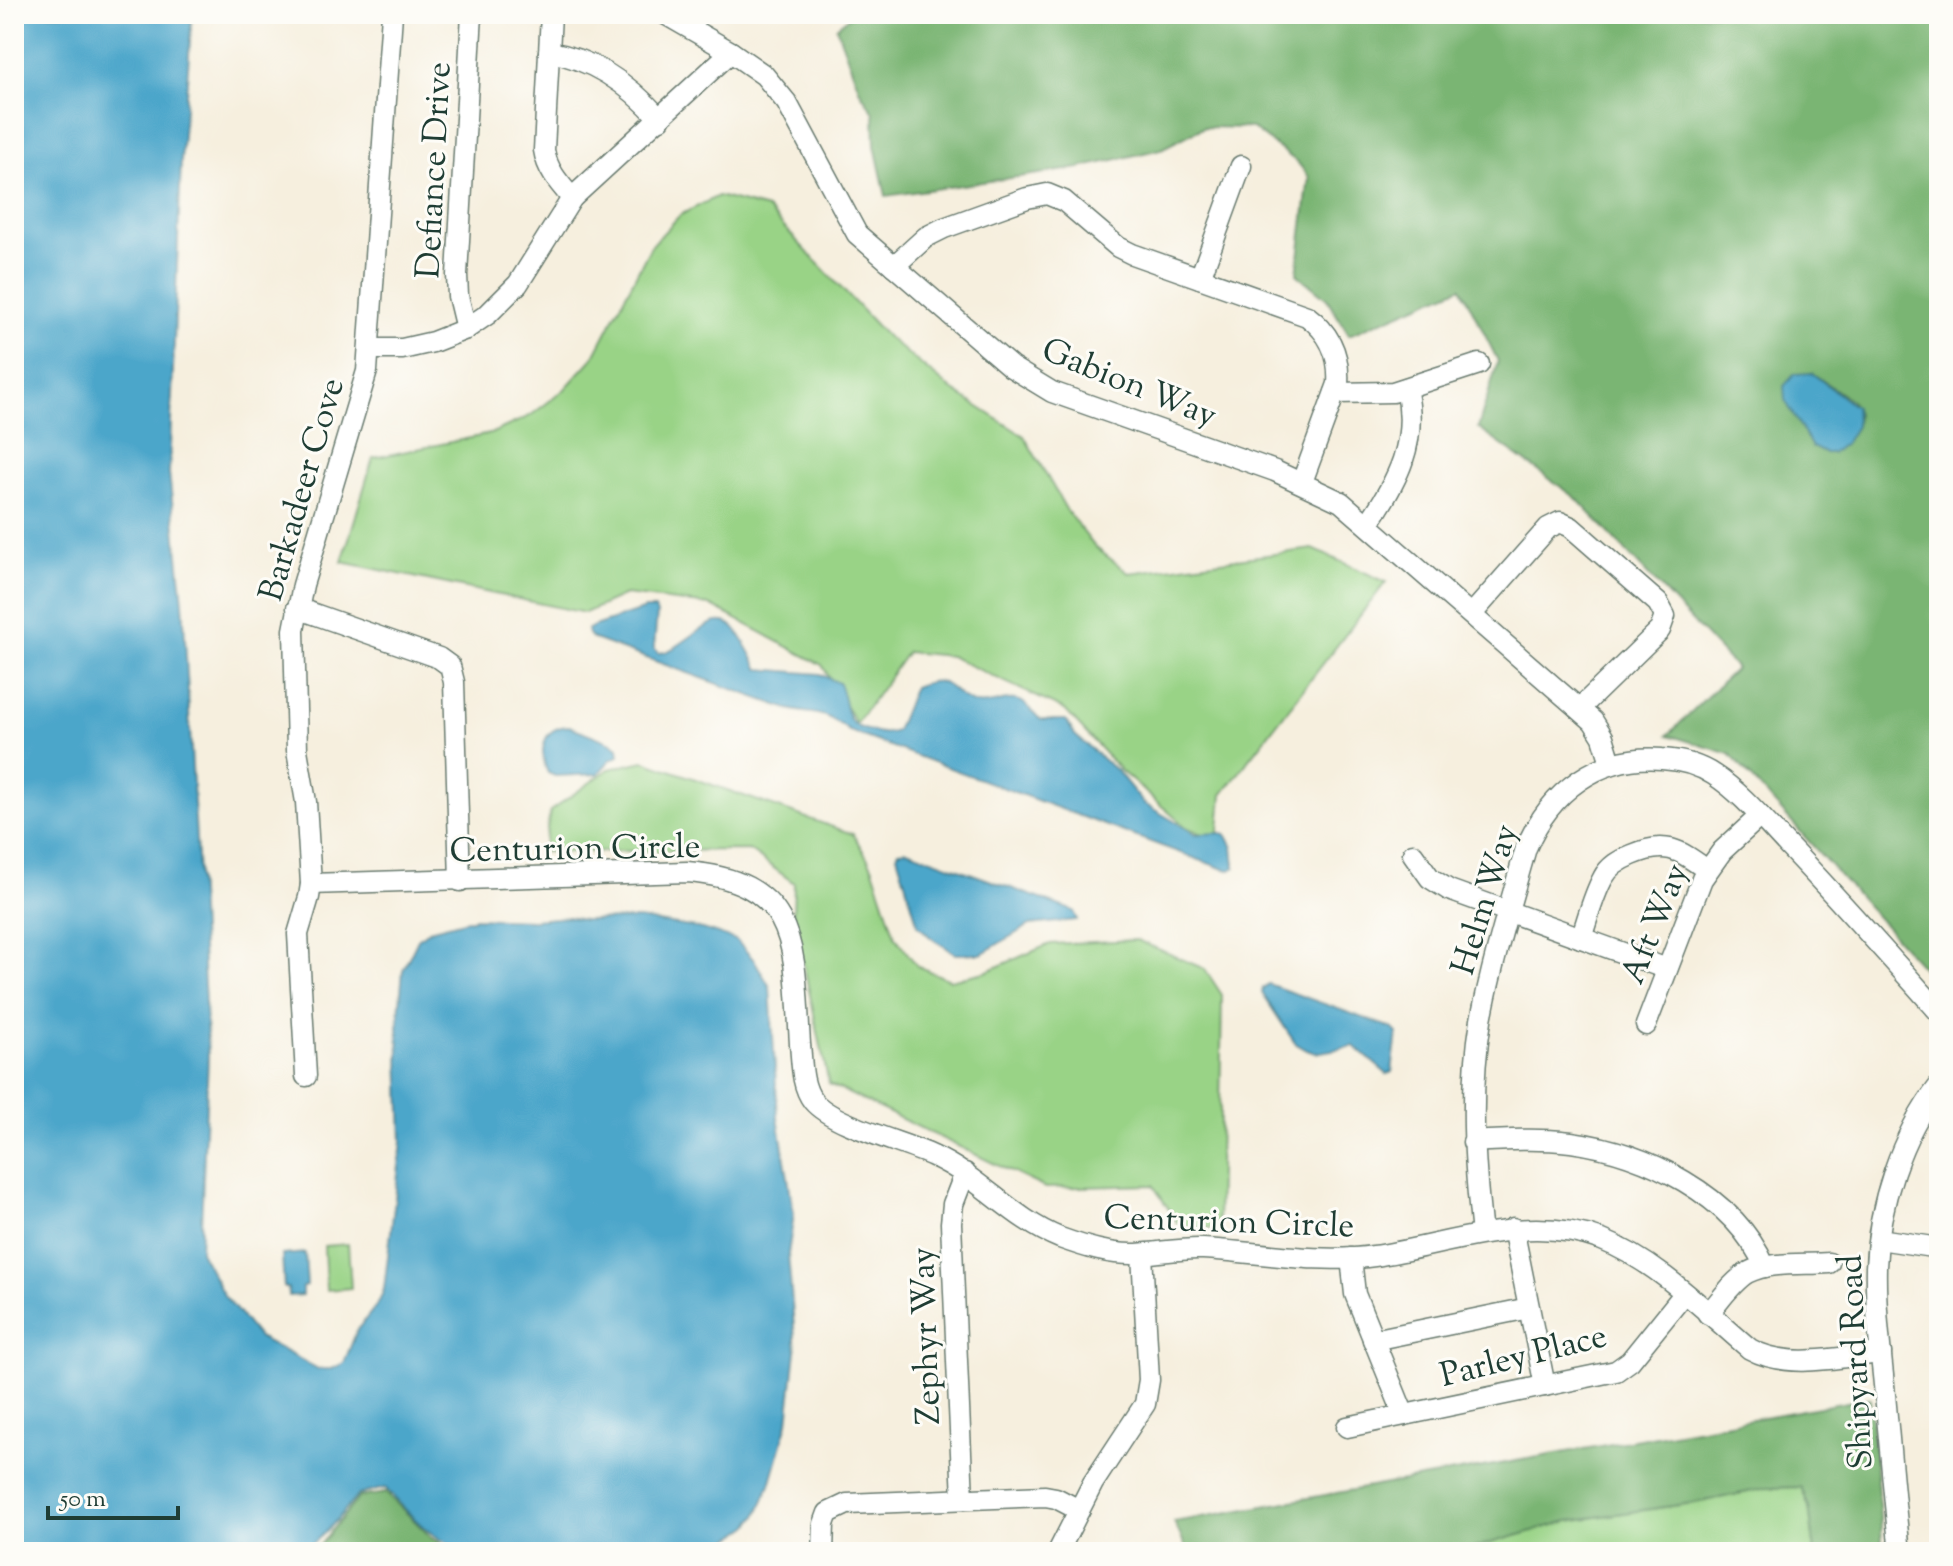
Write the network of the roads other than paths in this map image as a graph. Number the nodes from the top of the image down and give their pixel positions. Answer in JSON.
{"nodes":[{"id":1,"x":392,"y":14,"type":"edge"},
{"id":2,"x":472,"y":14,"type":"edge"},
{"id":3,"x":551,"y":14,"type":"edge"},
{"id":4,"x":665,"y":14,"type":"edge"},
{"id":5,"x":549,"y":52,"type":"junction"},
{"id":6,"x":731,"y":52,"type":"junction"},
{"id":7,"x":660,"y":119,"type":"junction"},
{"id":8,"x":1241,"y":166,"type":"dead end"},
{"id":9,"x":572,"y":198,"type":"junction"},
{"id":10,"x":894,"y":266,"type":"junction"},
{"id":11,"x":1200,"y":278,"type":"junction"},
{"id":12,"x":466,"y":329,"type":"junction"},
{"id":13,"x":370,"y":349,"type":"junction"},
{"id":14,"x":1479,"y":364,"type":"dead end"},
{"id":15,"x":1406,"y":389,"type":"junction"},
{"id":16,"x":1335,"y":393,"type":"junction"},
{"id":17,"x":1302,"y":482,"type":"junction"},
{"id":18,"x":1368,"y":524,"type":"junction"},
{"id":19,"x":297,"y":608,"type":"junction"},
{"id":20,"x":1472,"y":614,"type":"junction"},
{"id":21,"x":1580,"y":708,"type":"junction"},
{"id":22,"x":1611,"y":763,"type":"junction"},
{"id":23,"x":1760,"y":816,"type":"junction"},
{"id":24,"x":1413,"y":854,"type":"dead end"},
{"id":25,"x":1707,"y":870,"type":"junction"},
{"id":26,"x":460,"y":881,"type":"junction"},
{"id":27,"x":311,"y":884,"type":"junction"},
{"id":28,"x":1509,"y":911,"type":"junction"},
{"id":29,"x":1581,"y":938,"type":"junction"},
{"id":30,"x":1667,"y":969,"type":"junction"},
{"id":31,"x":1939,"y":1012,"type":"edge"},
{"id":32,"x":1646,"y":1025,"type":"dead end"},
{"id":33,"x":306,"y":1076,"type":"dead end"},
{"id":34,"x":1939,"y":1086,"type":"edge"},
{"id":35,"x":1473,"y":1142,"type":"junction"},
{"id":36,"x":965,"y":1173,"type":"junction"},
{"id":37,"x":1513,"y":1228,"type":"junction"},
{"id":38,"x":1482,"y":1234,"type":"junction"},
{"id":39,"x":1879,"y":1239,"type":"junction"},
{"id":40,"x":1939,"y":1248,"type":"edge"},
{"id":41,"x":1142,"y":1254,"type":"junction"},
{"id":42,"x":1351,"y":1258,"type":"junction"},
{"id":43,"x":1829,"y":1263,"type":"dead end"},
{"id":44,"x":1765,"y":1267,"type":"junction"},
{"id":45,"x":1684,"y":1294,"type":"junction"},
{"id":46,"x":1529,"y":1308,"type":"junction"},
{"id":47,"x":1708,"y":1314,"type":"junction"},
{"id":48,"x":1373,"y":1340,"type":"junction"},
{"id":49,"x":1881,"y":1353,"type":"junction"},
{"id":50,"x":1545,"y":1386,"type":"junction"},
{"id":51,"x":1404,"y":1415,"type":"junction"},
{"id":52,"x":1347,"y":1427,"type":"dead end"},
{"id":53,"x":963,"y":1499,"type":"junction"},
{"id":54,"x":1079,"y":1510,"type":"junction"},
{"id":55,"x":823,"y":1552,"type":"edge"},
{"id":56,"x":1058,"y":1552,"type":"edge"},
{"id":57,"x":1900,"y":1552,"type":"edge"}],
"edges":[{"from":1,"to":13,"type":"street","name":"Barkadeer Cove"},
{"from":2,"to":12,"type":"street","name":"Defiance Drive"},
{"from":3,"to":5,"type":"street"},
{"from":4,"to":6,"type":"street","name":"Gabion Way"},
{"from":5,"to":7,"type":"street"},
{"from":5,"to":9,"type":"street"},
{"from":6,"to":7,"type":"street"},
{"from":6,"to":10,"type":"street","name":"Gabion Way"},
{"from":7,"to":9,"type":"street"},
{"from":8,"to":11,"type":"street"},
{"from":9,"to":12,"type":"street"},
{"from":10,"to":11,"type":"street"},
{"from":10,"to":17,"type":"street","name":"Gabion Way"},
{"from":11,"to":16,"type":"street"},
{"from":12,"to":13,"type":"street"},
{"from":13,"to":19,"type":"street","name":"Barkadeer Cove"},
{"from":14,"to":15,"type":"street"},
{"from":15,"to":16,"type":"street"},
{"from":15,"to":18,"type":"street"},
{"from":16,"to":17,"type":"street"},
{"from":17,"to":18,"type":"street","name":"Gabion Way"},
{"from":18,"to":20,"type":"street","name":"Gabion Way"},
{"from":19,"to":26,"type":"street"},
{"from":19,"to":27,"type":"street","name":"Barkadeer Cove"},
{"from":20,"to":21,"type":"street","name":"Gabion Way"},
{"from":20,"to":21,"type":"street"},
{"from":21,"to":22,"type":"street","name":"Gabion Way"},
{"from":22,"to":23,"type":"street","name":"Helm Way"},
{"from":22,"to":28,"type":"street","name":"Helm Way"},
{"from":23,"to":25,"type":"street","name":"Aft Way"},
{"from":23,"to":31,"type":"street","name":"Helm Way"},
{"from":24,"to":28,"type":"street"},
{"from":25,"to":29,"type":"street"},
{"from":25,"to":30,"type":"street","name":"Aft Way"},
{"from":26,"to":27,"type":"street","name":"Centurion Circle"},
{"from":26,"to":36,"type":"street","name":"Centurion Circle"},
{"from":27,"to":33,"type":"street","name":"Barkadeer Cove"},
{"from":28,"to":29,"type":"street"},
{"from":28,"to":35,"type":"street","name":"Helm Way"},
{"from":29,"to":30,"type":"street"},
{"from":30,"to":32,"type":"street","name":"Aft Way"},
{"from":34,"to":39,"type":"street","name":"Shipyard Road"},
{"from":35,"to":38,"type":"street","name":"Helm Way"},
{"from":35,"to":44,"type":"street"},
{"from":36,"to":41,"type":"street","name":"Centurion Circle"},
{"from":36,"to":53,"type":"street","name":"Zephyr Way"},
{"from":37,"to":38,"type":"street","name":"Centurion Circle"},
{"from":37,"to":45,"type":"street","name":"Centurion Circle"},
{"from":37,"to":46,"type":"street"},
{"from":38,"to":42,"type":"street","name":"Centurion Circle"},
{"from":39,"to":40,"type":"street"},
{"from":39,"to":49,"type":"street","name":"Shipyard Road"},
{"from":41,"to":42,"type":"street","name":"Centurion Circle"},
{"from":41,"to":54,"type":"street"},
{"from":42,"to":48,"type":"street"},
{"from":43,"to":44,"type":"street"},
{"from":44,"to":47,"type":"street"},
{"from":45,"to":47,"type":"street","name":"Centurion Circle"},
{"from":45,"to":50,"type":"street","name":"Parley Place"},
{"from":46,"to":48,"type":"street"},
{"from":46,"to":50,"type":"street"},
{"from":47,"to":49,"type":"street","name":"Centurion Circle"},
{"from":48,"to":51,"type":"street"},
{"from":49,"to":57,"type":"street","name":"Shipyard Road"},
{"from":50,"to":51,"type":"street","name":"Parley Place"},
{"from":51,"to":52,"type":"street","name":"Parley Place"},
{"from":53,"to":54,"type":"street"},
{"from":53,"to":55,"type":"street"},
{"from":54,"to":56,"type":"street"}]}
